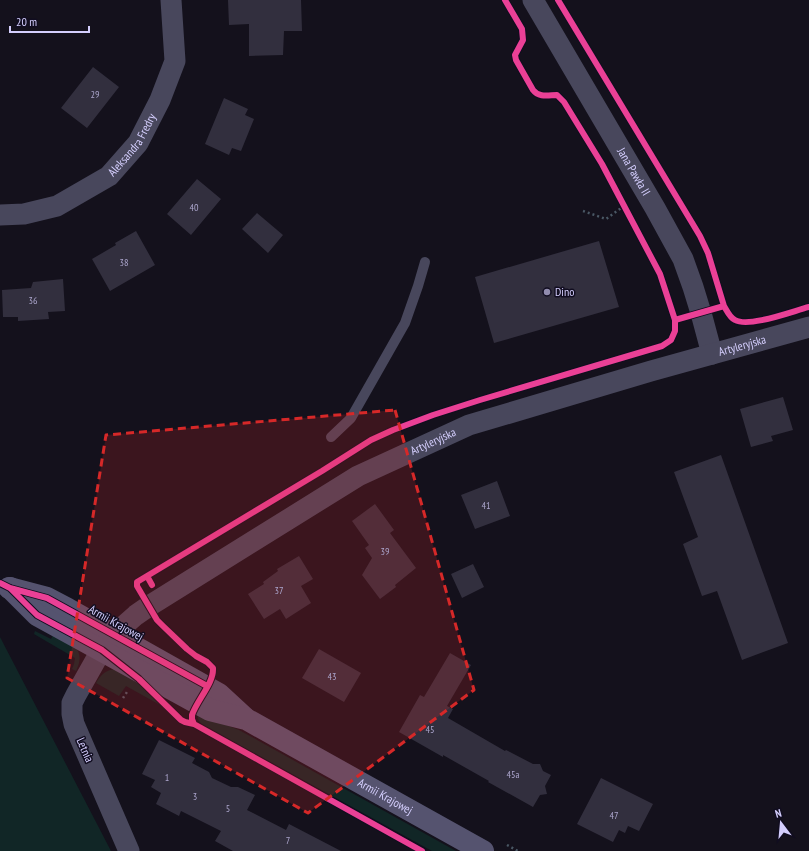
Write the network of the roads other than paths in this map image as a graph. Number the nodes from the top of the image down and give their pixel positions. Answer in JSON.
{"nodes":[{"id":1,"x":171,"y":0,"type":"edge"},
{"id":2,"x":533,"y":0,"type":"edge"},
{"id":3,"x":0,"y":215,"type":"edge"},
{"id":4,"x":425,"y":262,"type":"dead end"},
{"id":5,"x":809,"y":327,"type":"edge"},
{"id":6,"x":712,"y":354,"type":"junction"},
{"id":7,"x":331,"y":437,"type":"dead end"},
{"id":8,"x":5,"y":586,"type":"edge"},
{"id":9,"x":109,"y":643,"type":"junction"},
{"id":10,"x":129,"y":851,"type":"edge"},
{"id":11,"x":483,"y":851,"type":"edge"}],
"edges":[{"from":1,"to":3,"type":"street","name":"Aleksandra Fredry"},
{"from":2,"to":6,"type":"street","name":"Jana Pawła II"},
{"from":4,"to":7,"type":"lane"},
{"from":5,"to":6,"type":"street","name":"Artyleryjska"},
{"from":6,"to":9,"type":"street","name":"Artyleryjska"},
{"from":8,"to":9,"type":"street","name":"Armii Krajowej"},
{"from":9,"to":10,"type":"street","name":"Letnia"},
{"from":9,"to":11,"type":"street","name":"Armii Krajowej"}]}
